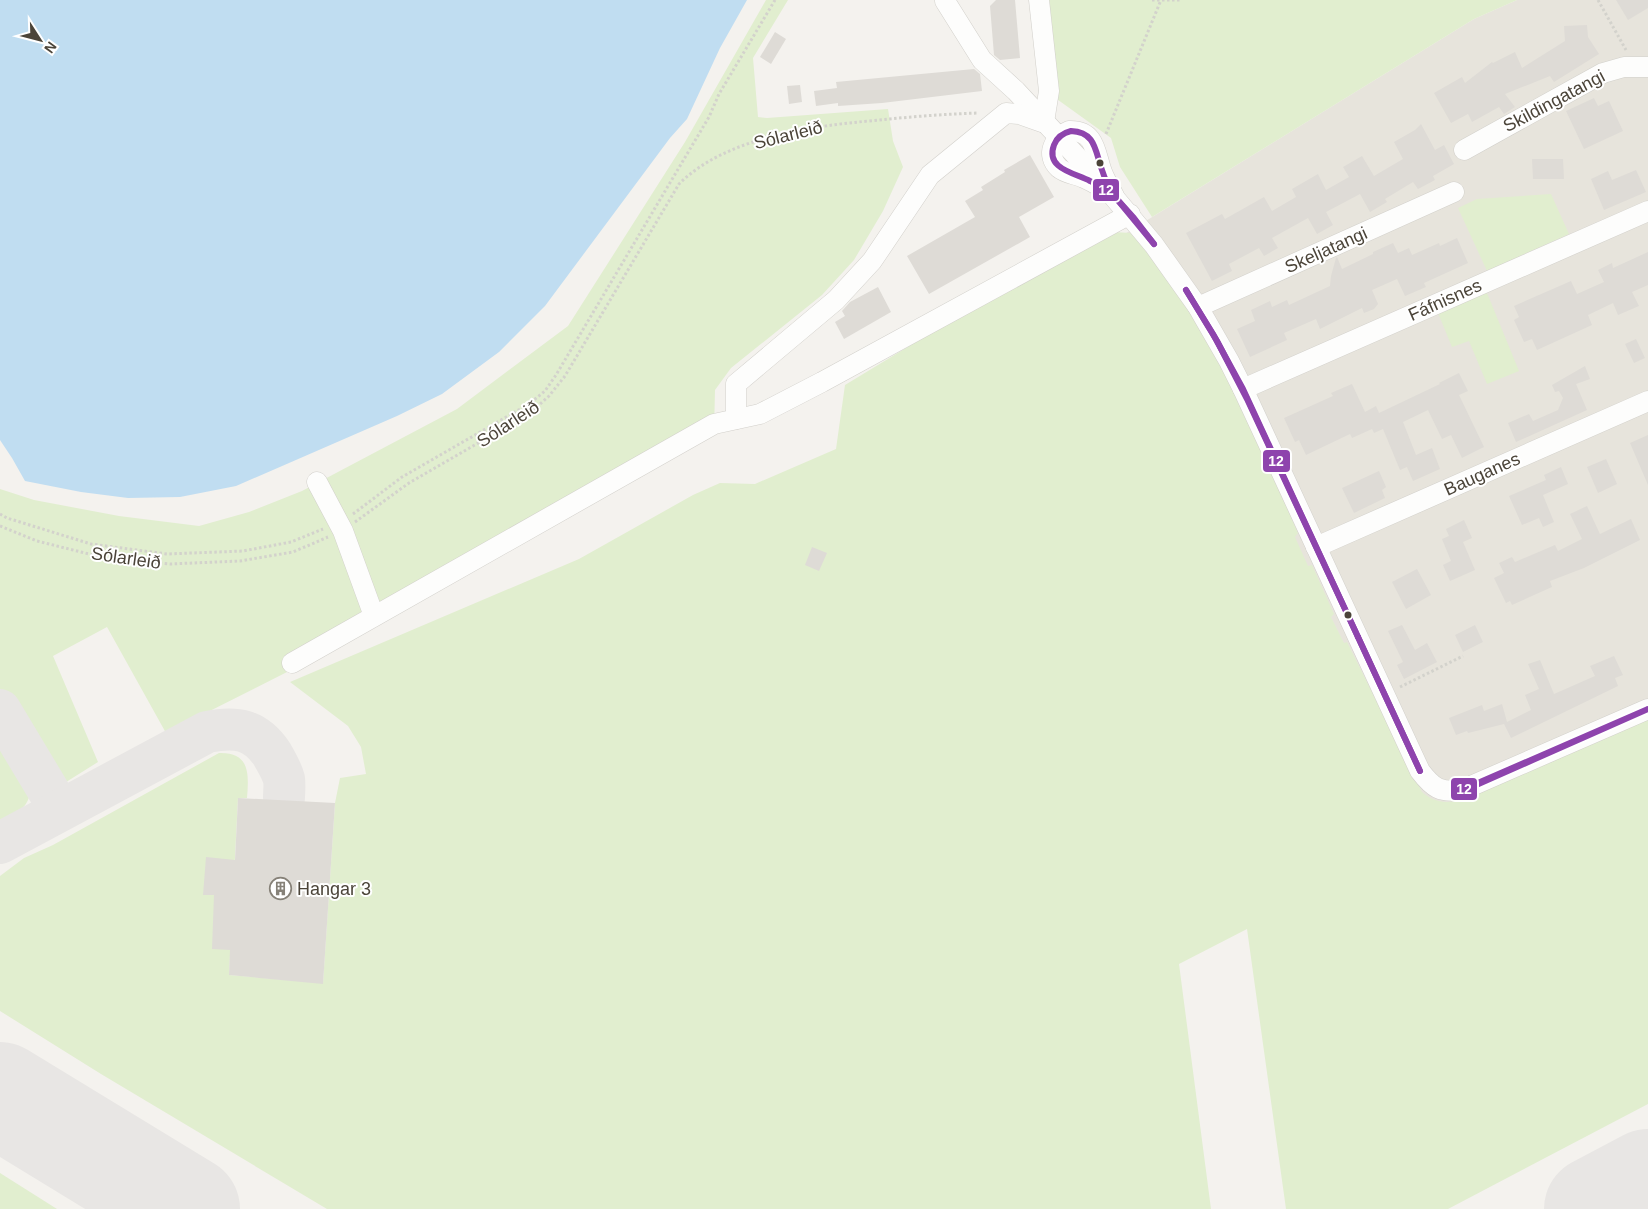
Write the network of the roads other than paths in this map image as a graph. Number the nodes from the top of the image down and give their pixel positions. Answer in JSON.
{"nodes":[{"id":1,"x":1039,"y":0,"type":"edge"},
{"id":2,"x":945,"y":1,"type":"edge"},
{"id":3,"x":1641,"y":67,"type":"edge"},
{"id":4,"x":1044,"y":122,"type":"junction"},
{"id":5,"x":1058,"y":137,"type":"junction"},
{"id":6,"x":1464,"y":150,"type":"dead end"},
{"id":7,"x":1454,"y":192,"type":"dead end"},
{"id":8,"x":1114,"y":196,"type":"junction"},
{"id":9,"x":1648,"y":211,"type":"edge"},
{"id":10,"x":1130,"y":214,"type":"junction"},
{"id":11,"x":1198,"y":308,"type":"junction"},
{"id":12,"x":1243,"y":389,"type":"junction"},
{"id":13,"x":1648,"y":401,"type":"edge"},
{"id":14,"x":736,"y":419,"type":"junction"},
{"id":15,"x":317,"y":482,"type":"dead end"},
{"id":16,"x":1316,"y":547,"type":"junction"},
{"id":17,"x":374,"y":616,"type":"junction"},
{"id":18,"x":292,"y":663,"type":"dead end"},
{"id":19,"x":1648,"y":709,"type":"edge"}],
"edges":[{"from":1,"to":4,"type":"street"},
{"from":2,"to":4,"type":"street"},
{"from":3,"to":6,"type":"street","name":"Skildingatangi"},
{"from":4,"to":5,"type":"street"},
{"from":4,"to":14,"type":"street"},
{"from":5,"to":8,"type":"street"},
{"from":5,"to":8,"type":"street"},
{"from":7,"to":11,"type":"street","name":"Skeljatangi"},
{"from":8,"to":10,"type":"street"},
{"from":9,"to":12,"type":"street","name":"Fáfnisnes"},
{"from":10,"to":11,"type":"street"},
{"from":10,"to":14,"type":"street"},
{"from":11,"to":12,"type":"street"},
{"from":12,"to":16,"type":"street"},
{"from":13,"to":16,"type":"street","name":"Bauganes"},
{"from":14,"to":17,"type":"street"},
{"from":15,"to":17,"type":"street"},
{"from":16,"to":19,"type":"street"},
{"from":17,"to":18,"type":"street"}]}
